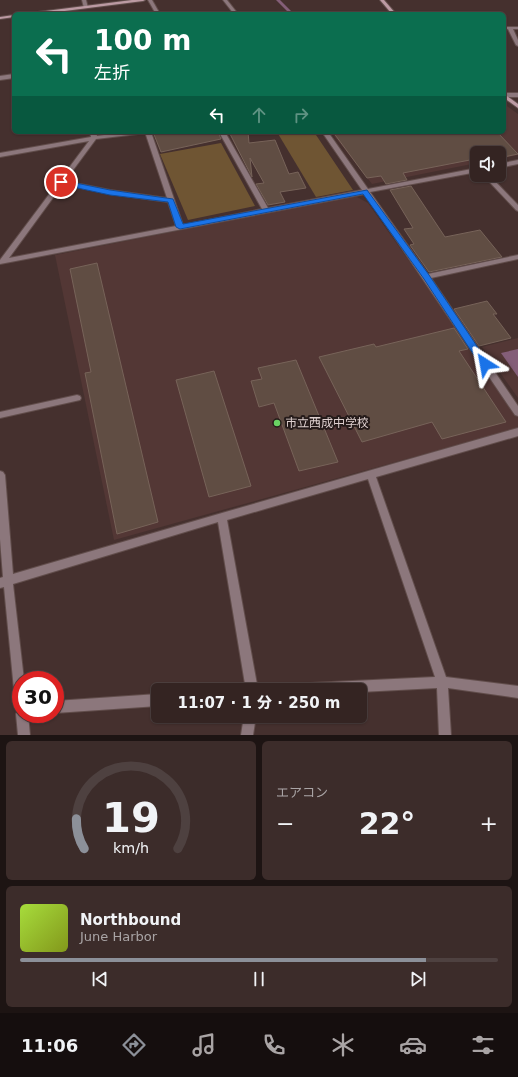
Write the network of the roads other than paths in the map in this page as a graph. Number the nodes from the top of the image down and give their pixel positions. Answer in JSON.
{"nodes":[{"id":1,"x":84,"y":0,"type":"edge"},
{"id":2,"x":143,"y":0,"type":"edge"},
{"id":3,"x":150,"y":0,"type":"edge"},
{"id":4,"x":225,"y":0,"type":"edge"},
{"id":5,"x":382,"y":0,"type":"edge"},
{"id":6,"x":86,"y":7,"type":"junction"},
{"id":7,"x":58,"y":12,"type":"edge"},
{"id":8,"x":157,"y":12,"type":"edge"},
{"id":9,"x":234,"y":12,"type":"edge"},
{"id":10,"x":392,"y":12,"type":"edge"},
{"id":11,"x":12,"y":16,"type":"edge"},
{"id":12,"x":0,"y":18,"type":"edge"},
{"id":13,"x":506,"y":28,"type":"edge"},
{"id":14,"x":510,"y":28,"type":"junction"},
{"id":15,"x":518,"y":28,"type":"edge"},
{"id":16,"x":518,"y":45,"type":"edge"},
{"id":17,"x":12,"y":76,"type":"edge"},
{"id":18,"x":0,"y":78,"type":"edge"},
{"id":19,"x":518,"y":95,"type":"edge"},
{"id":20,"x":506,"y":96,"type":"edge"},
{"id":21,"x":506,"y":97,"type":"edge"},
{"id":22,"x":518,"y":106,"type":"edge"},
{"id":23,"x":109,"y":134,"type":"edge"},
{"id":24,"x":149,"y":134,"type":"edge"},
{"id":25,"x":223,"y":134,"type":"edge"},
{"id":26,"x":326,"y":134,"type":"edge"},
{"id":27,"x":94,"y":135,"type":"edge"},
{"id":28,"x":0,"y":156,"type":"edge"},
{"id":29,"x":518,"y":162,"type":"edge"},
{"id":30,"x":506,"y":165,"type":"edge"},
{"id":31,"x":470,"y":171,"type":"edge"},
{"id":32,"x":61,"y":182,"type":"junction"},
{"id":33,"x":493,"y":182,"type":"edge"},
{"id":34,"x":365,"y":191,"type":"junction"},
{"id":35,"x":171,"y":200,"type":"junction"},
{"id":36,"x":518,"y":209,"type":"edge"},
{"id":37,"x":266,"y":210,"type":"junction"},
{"id":38,"x":180,"y":227,"type":"junction"},
{"id":39,"x":518,"y":256,"type":"edge"},
{"id":40,"x":1,"y":262,"type":"edge"},
{"id":41,"x":426,"y":277,"type":"junction"},
{"id":42,"x":77,"y":398,"type":"dead end"},
{"id":43,"x":518,"y":413,"type":"edge"},
{"id":44,"x":0,"y":415,"type":"edge"},
{"id":45,"x":518,"y":432,"type":"edge"},
{"id":46,"x":371,"y":474,"type":"junction"},
{"id":47,"x":0,"y":475,"type":"edge"},
{"id":48,"x":222,"y":517,"type":"junction"},
{"id":49,"x":4,"y":582,"type":"edge"},
{"id":50,"x":17,"y":671,"type":"edge"},
{"id":51,"x":442,"y":682,"type":"junction"},
{"id":52,"x":251,"y":683,"type":"edge"},
{"id":53,"x":367,"y":686,"type":"edge"},
{"id":54,"x":518,"y":692,"type":"edge"},
{"id":55,"x":151,"y":700,"type":"edge"},
{"id":56,"x":64,"y":706,"type":"edge"},
{"id":57,"x":23,"y":723,"type":"edge"},
{"id":58,"x":249,"y":723,"type":"edge"},
{"id":59,"x":24,"y":735,"type":"edge"},
{"id":60,"x":247,"y":735,"type":"edge"},
{"id":61,"x":445,"y":735,"type":"edge"}],
"edges":[{"from":1,"to":6,"type":"street"},
{"from":2,"to":6,"type":"main road"},
{"from":3,"to":8,"type":"street"},
{"from":4,"to":9,"type":"street"},
{"from":5,"to":10,"type":"main road"},
{"from":6,"to":7,"type":"main road"},
{"from":11,"to":12,"type":"main road"},
{"from":13,"to":14,"type":"street"},
{"from":14,"to":15,"type":"street"},
{"from":14,"to":16,"type":"street"},
{"from":17,"to":18,"type":"street"},
{"from":19,"to":20,"type":"street"},
{"from":21,"to":22,"type":"main road"},
{"from":23,"to":27,"type":"street"},
{"from":24,"to":35,"type":"street"},
{"from":25,"to":37,"type":"street"},
{"from":26,"to":34,"type":"street"},
{"from":27,"to":28,"type":"street"},
{"from":27,"to":32,"type":"street"},
{"from":29,"to":30,"type":"street"},
{"from":31,"to":34,"type":"street"},
{"from":32,"to":35,"type":"street"},
{"from":32,"to":40,"type":"street"},
{"from":33,"to":36,"type":"street"},
{"from":34,"to":37,"type":"street"},
{"from":34,"to":41,"type":"street"},
{"from":35,"to":38,"type":"street"},
{"from":37,"to":38,"type":"street"},
{"from":38,"to":40,"type":"street"},
{"from":39,"to":41,"type":"street"},
{"from":41,"to":43,"type":"street"},
{"from":42,"to":44,"type":"street"},
{"from":45,"to":46,"type":"street"},
{"from":46,"to":48,"type":"street"},
{"from":46,"to":51,"type":"street"},
{"from":47,"to":49,"type":"street"},
{"from":48,"to":49,"type":"street"},
{"from":48,"to":52,"type":"street"},
{"from":49,"to":50,"type":"street"},
{"from":51,"to":53,"type":"street"},
{"from":51,"to":54,"type":"street"},
{"from":51,"to":61,"type":"street"},
{"from":55,"to":56,"type":"street"},
{"from":57,"to":59,"type":"street"},
{"from":58,"to":60,"type":"street"}]}
